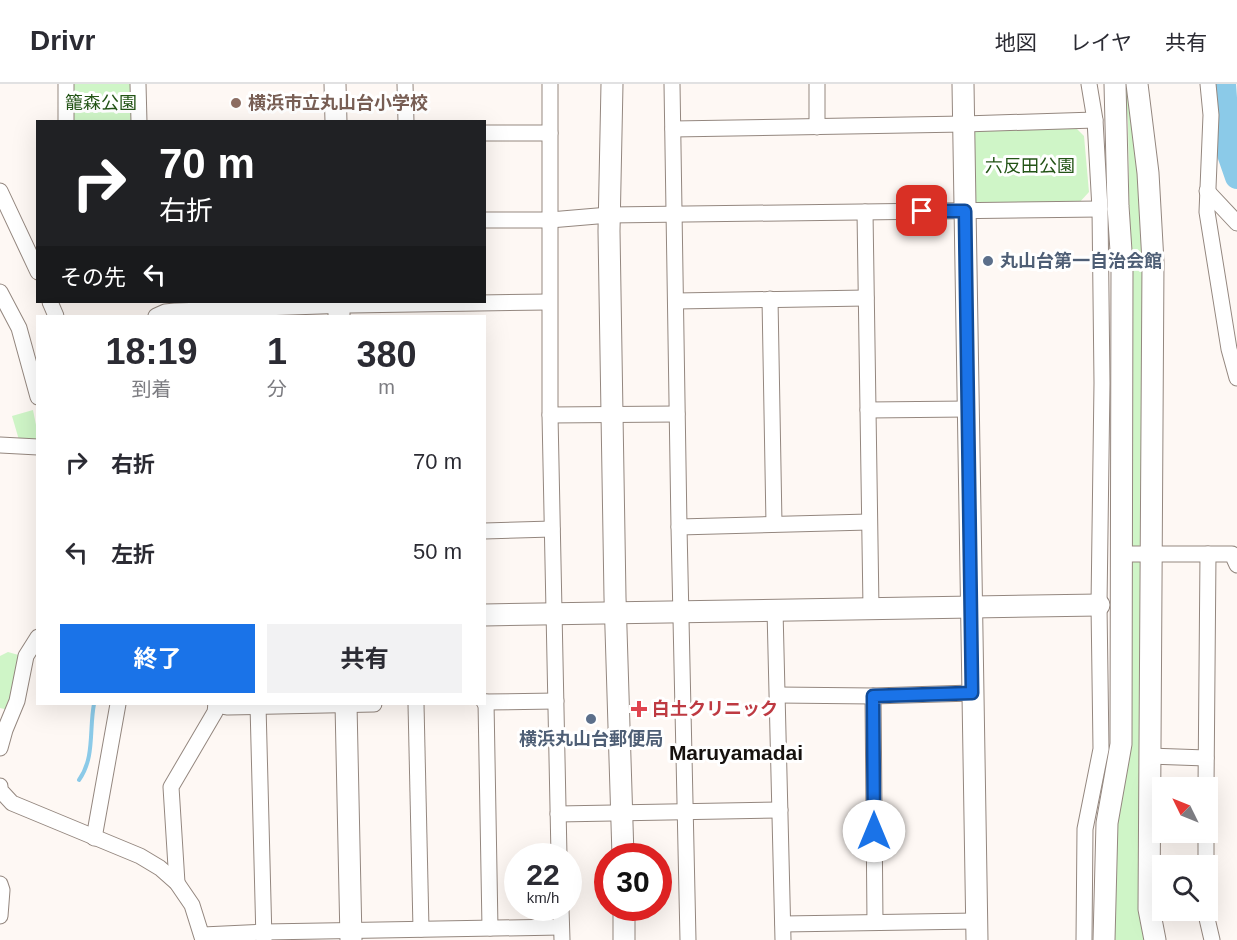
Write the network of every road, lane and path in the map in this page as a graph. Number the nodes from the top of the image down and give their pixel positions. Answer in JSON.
{"nodes":[{"id":1,"x":66,"y":84,"type":"edge"},
{"id":2,"x":138,"y":84,"type":"edge"},
{"id":3,"x":335,"y":84,"type":"edge"},
{"id":4,"x":405,"y":84,"type":"edge"},
{"id":5,"x":550,"y":84,"type":"edge"},
{"id":6,"x":612,"y":84,"type":"edge"},
{"id":7,"x":672,"y":84,"type":"edge"},
{"id":8,"x":817,"y":84,"type":"edge"},
{"id":9,"x":963,"y":84,"type":"edge"},
{"id":10,"x":1089,"y":84,"type":"edge"},
{"id":11,"x":1115,"y":84,"type":"edge"},
{"id":12,"x":1137,"y":84,"type":"edge"},
{"id":13,"x":1208,"y":84,"type":"edge"},
{"id":14,"x":66,"y":120,"type":"edge"},
{"id":15,"x":139,"y":120,"type":"edge"},
{"id":16,"x":336,"y":120,"type":"edge"},
{"id":17,"x":406,"y":120,"type":"edge"},
{"id":18,"x":1095,"y":120,"type":"junction"},
{"id":19,"x":964,"y":124,"type":"junction"},
{"id":20,"x":818,"y":126,"type":"junction"},
{"id":21,"x":673,"y":129,"type":"junction"},
{"id":22,"x":486,"y":133,"type":"edge"},
{"id":23,"x":550,"y":133,"type":"junction"},
{"id":24,"x":1207,"y":190,"type":"junction"},
{"id":25,"x":0,"y":191,"type":"edge"},
{"id":26,"x":1100,"y":209,"type":"junction"},
{"id":27,"x":965,"y":211,"type":"junction"},
{"id":28,"x":865,"y":212,"type":"junction"},
{"id":29,"x":674,"y":214,"type":"junction"},
{"id":30,"x":609,"y":215,"type":"junction"},
{"id":31,"x":486,"y":220,"type":"edge"},
{"id":32,"x":550,"y":220,"type":"junction"},
{"id":33,"x":1237,"y":223,"type":"edge"},
{"id":34,"x":36,"y":268,"type":"edge"},
{"id":35,"x":0,"y":292,"type":"edge"},
{"id":36,"x":866,"y":298,"type":"junction"},
{"id":37,"x":770,"y":299,"type":"junction"},
{"id":38,"x":676,"y":301,"type":"junction"},
{"id":39,"x":548,"y":302,"type":"junction"},
{"id":40,"x":339,"y":308,"type":"edge"},
{"id":41,"x":410,"y":310,"type":"edge"},
{"id":42,"x":479,"y":310,"type":"edge"},
{"id":43,"x":161,"y":312,"type":"edge"},
{"id":44,"x":254,"y":313,"type":"edge"},
{"id":45,"x":1237,"y":378,"type":"edge"},
{"id":46,"x":36,"y":389,"type":"edge"},
{"id":47,"x":968,"y":409,"type":"junction"},
{"id":48,"x":868,"y":410,"type":"junction"},
{"id":49,"x":677,"y":414,"type":"junction"},
{"id":50,"x":550,"y":415,"type":"junction"},
{"id":51,"x":614,"y":416,"type":"junction"},
{"id":52,"x":0,"y":445,"type":"edge"},
{"id":53,"x":36,"y":447,"type":"edge"},
{"id":54,"x":869,"y":522,"type":"junction"},
{"id":55,"x":774,"y":524,"type":"junction"},
{"id":56,"x":679,"y":527,"type":"junction"},
{"id":57,"x":552,"y":529,"type":"junction"},
{"id":58,"x":486,"y":531,"type":"edge"},
{"id":59,"x":1122,"y":554,"type":"junction"},
{"id":60,"x":1150,"y":554,"type":"junction"},
{"id":61,"x":1208,"y":554,"type":"junction"},
{"id":62,"x":1237,"y":565,"type":"edge"},
{"id":63,"x":1099,"y":604,"type":"junction"},
{"id":64,"x":971,"y":607,"type":"junction"},
{"id":65,"x":871,"y":608,"type":"junction"},
{"id":66,"x":775,"y":610,"type":"junction"},
{"id":67,"x":681,"y":612,"type":"junction"},
{"id":68,"x":616,"y":613,"type":"junction"},
{"id":69,"x":554,"y":614,"type":"junction"},
{"id":70,"x":486,"y":615,"type":"edge"},
{"id":71,"x":36,"y":640,"type":"edge"},
{"id":72,"x":972,"y":693,"type":"junction"},
{"id":73,"x":778,"y":695,"type":"junction"},
{"id":74,"x":873,"y":696,"type":"junction"},
{"id":75,"x":556,"y":701,"type":"junction"},
{"id":76,"x":486,"y":702,"type":"edge"},
{"id":77,"x":118,"y":705,"type":"edge"},
{"id":78,"x":216,"y":705,"type":"edge"},
{"id":79,"x":220,"y":705,"type":"edge"},
{"id":80,"x":258,"y":705,"type":"joint"},
{"id":81,"x":346,"y":705,"type":"edge"},
{"id":82,"x":416,"y":705,"type":"edge"},
{"id":83,"x":485,"y":705,"type":"edge"},
{"id":84,"x":0,"y":748,"type":"edge"},
{"id":85,"x":1149,"y":756,"type":"junction"},
{"id":86,"x":1206,"y":758,"type":"junction"},
{"id":87,"x":1206,"y":777,"type":"edge"},
{"id":88,"x":0,"y":786,"type":"edge"},
{"id":89,"x":780,"y":810,"type":"junction"},
{"id":90,"x":686,"y":812,"type":"junction"},
{"id":91,"x":622,"y":813,"type":"junction"},
{"id":92,"x":558,"y":814,"type":"junction"},
{"id":93,"x":93,"y":838,"type":"junction"},
{"id":94,"x":559,"y":843,"type":"edge"},
{"id":95,"x":623,"y":843,"type":"edge"},
{"id":96,"x":177,"y":883,"type":"junction"},
{"id":97,"x":0,"y":884,"type":"edge"},
{"id":98,"x":0,"y":916,"type":"edge"},
{"id":99,"x":624,"y":921,"type":"edge"},
{"id":100,"x":1208,"y":921,"type":"edge"},
{"id":101,"x":875,"y":922,"type":"junction"},
{"id":102,"x":783,"y":924,"type":"junction"},
{"id":103,"x":490,"y":928,"type":"junction"},
{"id":104,"x":421,"y":929,"type":"junction"},
{"id":105,"x":976,"y":930,"type":"edge"},
{"id":106,"x":561,"y":934,"type":"edge"},
{"id":107,"x":264,"y":936,"type":"edge"},
{"id":108,"x":351,"y":936,"type":"edge"},
{"id":109,"x":203,"y":938,"type":"edge"},
{"id":110,"x":624,"y":940,"type":"edge"},
{"id":111,"x":688,"y":940,"type":"edge"},
{"id":112,"x":783,"y":940,"type":"edge"},
{"id":113,"x":1084,"y":940,"type":"edge"},
{"id":114,"x":1104,"y":940,"type":"edge"},
{"id":115,"x":1155,"y":940,"type":"edge"},
{"id":116,"x":1212,"y":940,"type":"edge"}],
"edges":[{"from":1,"to":14,"type":"street"},
{"from":2,"to":15,"type":"street"},
{"from":3,"to":16,"type":"street"},
{"from":4,"to":17,"type":"street"},
{"from":5,"to":23,"type":"street"},
{"from":6,"to":30,"type":"street"},
{"from":7,"to":21,"type":"street"},
{"from":8,"to":20,"type":"street"},
{"from":9,"to":19,"type":"street"},
{"from":10,"to":18,"type":"street"},
{"from":11,"to":59,"type":"street"},
{"from":12,"to":60,"type":"street"},
{"from":13,"to":24,"type":"street"},
{"from":18,"to":19,"type":"street"},
{"from":18,"to":26,"type":"street"},
{"from":19,"to":20,"type":"street"},
{"from":19,"to":27,"type":"street"},
{"from":20,"to":21,"type":"street"},
{"from":21,"to":29,"type":"street"},
{"from":22,"to":23,"type":"street"},
{"from":23,"to":32,"type":"street"},
{"from":24,"to":33,"type":"street"},
{"from":24,"to":45,"type":"street"},
{"from":25,"to":34,"type":"street"},
{"from":26,"to":27,"type":"street"},
{"from":26,"to":63,"type":"street"},
{"from":27,"to":28,"type":"street"},
{"from":27,"to":47,"type":"street"},
{"from":28,"to":29,"type":"street"},
{"from":28,"to":36,"type":"street"},
{"from":29,"to":30,"type":"street"},
{"from":29,"to":38,"type":"street"},
{"from":30,"to":32,"type":"street"},
{"from":30,"to":51,"type":"street"},
{"from":31,"to":32,"type":"street"},
{"from":32,"to":39,"type":"street"},
{"from":35,"to":46,"type":"street"},
{"from":36,"to":37,"type":"street"},
{"from":36,"to":48,"type":"street"},
{"from":37,"to":38,"type":"street"},
{"from":37,"to":55,"type":"street"},
{"from":38,"to":49,"type":"street"},
{"from":39,"to":42,"type":"street"},
{"from":39,"to":50,"type":"street"},
{"from":40,"to":41,"type":"street"},
{"from":40,"to":44,"type":"street"},
{"from":41,"to":42,"type":"street"},
{"from":43,"to":44,"type":"street"},
{"from":47,"to":48,"type":"street"},
{"from":47,"to":64,"type":"street"},
{"from":48,"to":54,"type":"street"},
{"from":49,"to":51,"type":"street"},
{"from":49,"to":56,"type":"street"},
{"from":50,"to":51,"type":"street"},
{"from":50,"to":57,"type":"street"},
{"from":51,"to":68,"type":"street"},
{"from":52,"to":53,"type":"street"},
{"from":54,"to":55,"type":"street"},
{"from":54,"to":65,"type":"street"},
{"from":55,"to":56,"type":"street"},
{"from":56,"to":67,"type":"street"},
{"from":57,"to":58,"type":"street"},
{"from":57,"to":69,"type":"street"},
{"from":59,"to":60,"type":"street"},
{"from":59,"to":114,"type":"street"},
{"from":60,"to":61,"type":"street"},
{"from":60,"to":85,"type":"street"},
{"from":61,"to":62,"type":"street"},
{"from":61,"to":86,"type":"street"},
{"from":63,"to":64,"type":"street"},
{"from":63,"to":113,"type":"street"},
{"from":64,"to":65,"type":"street"},
{"from":64,"to":72,"type":"street"},
{"from":65,"to":66,"type":"street"},
{"from":66,"to":67,"type":"street"},
{"from":66,"to":73,"type":"street"},
{"from":67,"to":68,"type":"street"},
{"from":67,"to":90,"type":"street"},
{"from":68,"to":69,"type":"street"},
{"from":68,"to":91,"type":"street"},
{"from":69,"to":70,"type":"street"},
{"from":69,"to":75,"type":"street"},
{"from":71,"to":84,"type":"street"},
{"from":72,"to":74,"type":"street"},
{"from":72,"to":105,"type":"street"},
{"from":73,"to":74,"type":"street"},
{"from":73,"to":89,"type":"street"},
{"from":74,"to":101,"type":"street"},
{"from":75,"to":76,"type":"street"},
{"from":75,"to":92,"type":"street"},
{"from":77,"to":93,"type":"street"},
{"from":78,"to":96,"type":"street"},
{"from":79,"to":80,"type":"street"},
{"from":80,"to":107,"type":"street"},
{"from":81,"to":108,"type":"street"},
{"from":82,"to":104,"type":"street"},
{"from":83,"to":103,"type":"street"},
{"from":85,"to":86,"type":"street"},
{"from":85,"to":115,"type":"street"},
{"from":86,"to":87,"type":"street"},
{"from":88,"to":93,"type":"street"},
{"from":89,"to":90,"type":"street"},
{"from":89,"to":102,"type":"street"},
{"from":90,"to":91,"type":"street"},
{"from":90,"to":111,"type":"street"},
{"from":91,"to":92,"type":"street"},
{"from":91,"to":95,"type":"street"},
{"from":92,"to":94,"type":"street"},
{"from":93,"to":96,"type":"street"},
{"from":96,"to":109,"type":"street"},
{"from":97,"to":98,"type":"street"},
{"from":99,"to":110,"type":"street"},
{"from":100,"to":116,"type":"street"},
{"from":101,"to":102,"type":"street"},
{"from":101,"to":105,"type":"street"},
{"from":102,"to":112,"type":"street"},
{"from":103,"to":104,"type":"street"},
{"from":103,"to":106,"type":"street"},
{"from":104,"to":108,"type":"street"},
{"from":107,"to":108,"type":"street"},
{"from":107,"to":109,"type":"street"}]}
